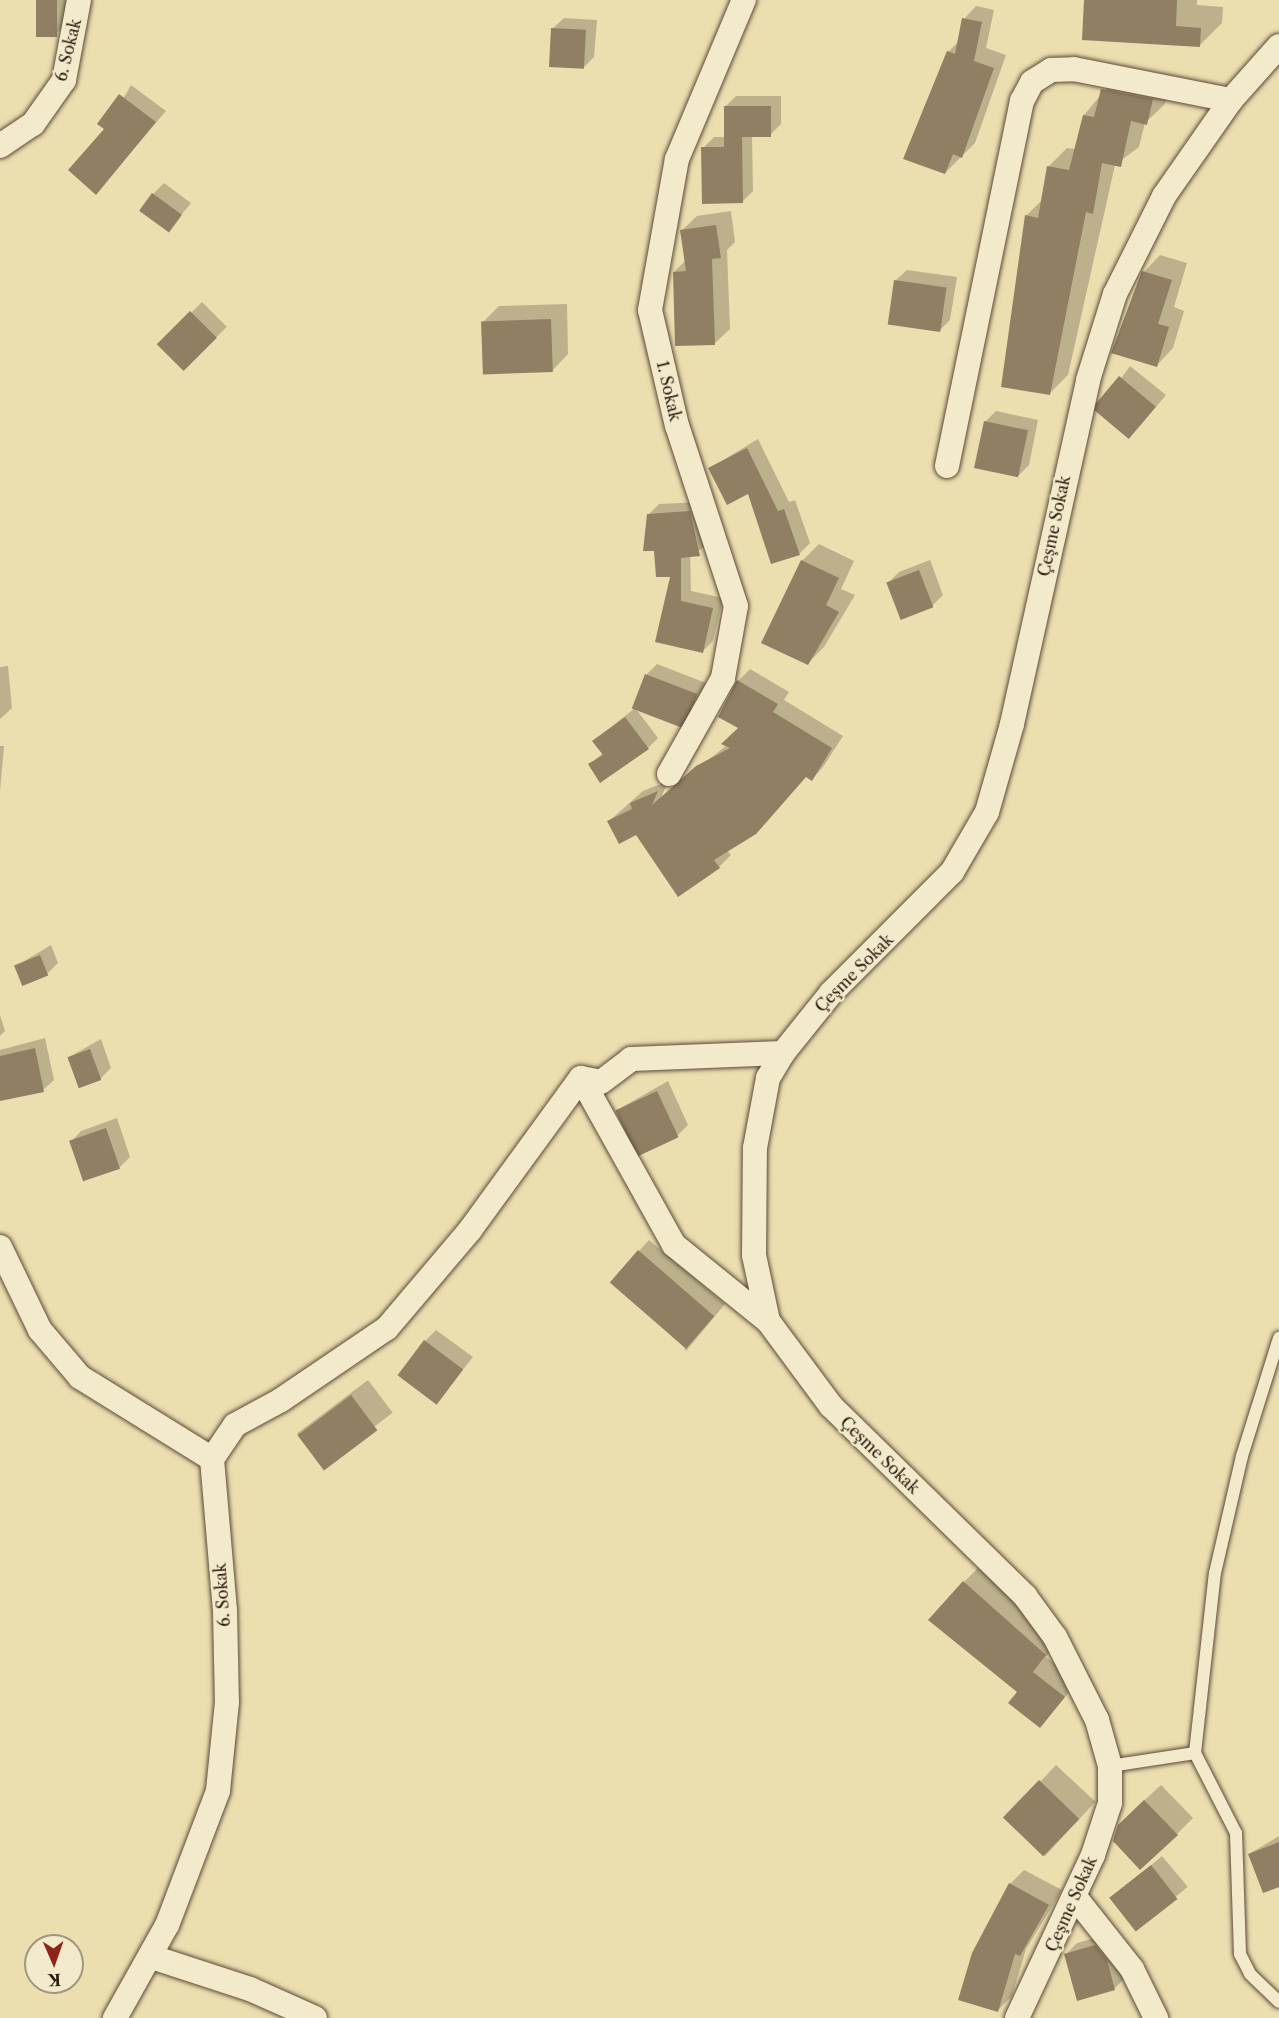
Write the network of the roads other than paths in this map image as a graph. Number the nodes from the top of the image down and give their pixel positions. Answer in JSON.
{"nodes":[{"id":1,"x":79,"y":0,"type":"edge"},
{"id":2,"x":744,"y":0,"type":"edge"},
{"id":3,"x":1279,"y":46,"type":"edge"},
{"id":4,"x":1231,"y":100,"type":"junction"},
{"id":5,"x":0,"y":146,"type":"edge"},
{"id":6,"x":947,"y":466,"type":"dead end"},
{"id":7,"x":669,"y":774,"type":"dead end"},
{"id":8,"x":783,"y":1053,"type":"junction"},
{"id":9,"x":581,"y":1078,"type":"junction"},
{"id":10,"x":0,"y":1246,"type":"edge"},
{"id":11,"x":768,"y":1321,"type":"junction"},
{"id":12,"x":1279,"y":1338,"type":"edge"},
{"id":13,"x":212,"y":1459,"type":"junction"},
{"id":14,"x":1195,"y":1753,"type":"junction"},
{"id":15,"x":1110,"y":1766,"type":"junction"},
{"id":16,"x":1075,"y":1897,"type":"junction"},
{"id":17,"x":152,"y":1957,"type":"junction"},
{"id":18,"x":1279,"y":2002,"type":"edge"},
{"id":19,"x":115,"y":2018,"type":"edge"},
{"id":20,"x":315,"y":2018,"type":"edge"},
{"id":21,"x":1017,"y":2018,"type":"edge"},
{"id":22,"x":1156,"y":2018,"type":"edge"}],
"edges":[{"from":1,"to":5,"type":"street","name":"6. Sokak"},
{"from":2,"to":7,"type":"street","name":"1. Sokak"},
{"from":3,"to":4,"type":"street","name":"Çeşme Sokak"},
{"from":4,"to":6,"type":"street"},
{"from":4,"to":8,"type":"street","name":"Çeşme Sokak"},
{"from":8,"to":9,"type":"street"},
{"from":8,"to":11,"type":"street","name":"Çeşme Sokak"},
{"from":9,"to":11,"type":"street"},
{"from":9,"to":13,"type":"street"},
{"from":10,"to":13,"type":"street"},
{"from":11,"to":15,"type":"street","name":"Çeşme Sokak"},
{"from":12,"to":14,"type":"lane"},
{"from":13,"to":17,"type":"street","name":"6. Sokak"},
{"from":14,"to":15,"type":"lane"},
{"from":14,"to":18,"type":"lane"},
{"from":15,"to":16,"type":"street","name":"Çeşme Sokak"},
{"from":16,"to":21,"type":"street","name":"Çeşme Sokak"},
{"from":16,"to":22,"type":"street"},
{"from":17,"to":19,"type":"street","name":"6. Sokak"},
{"from":17,"to":20,"type":"street"}]}
